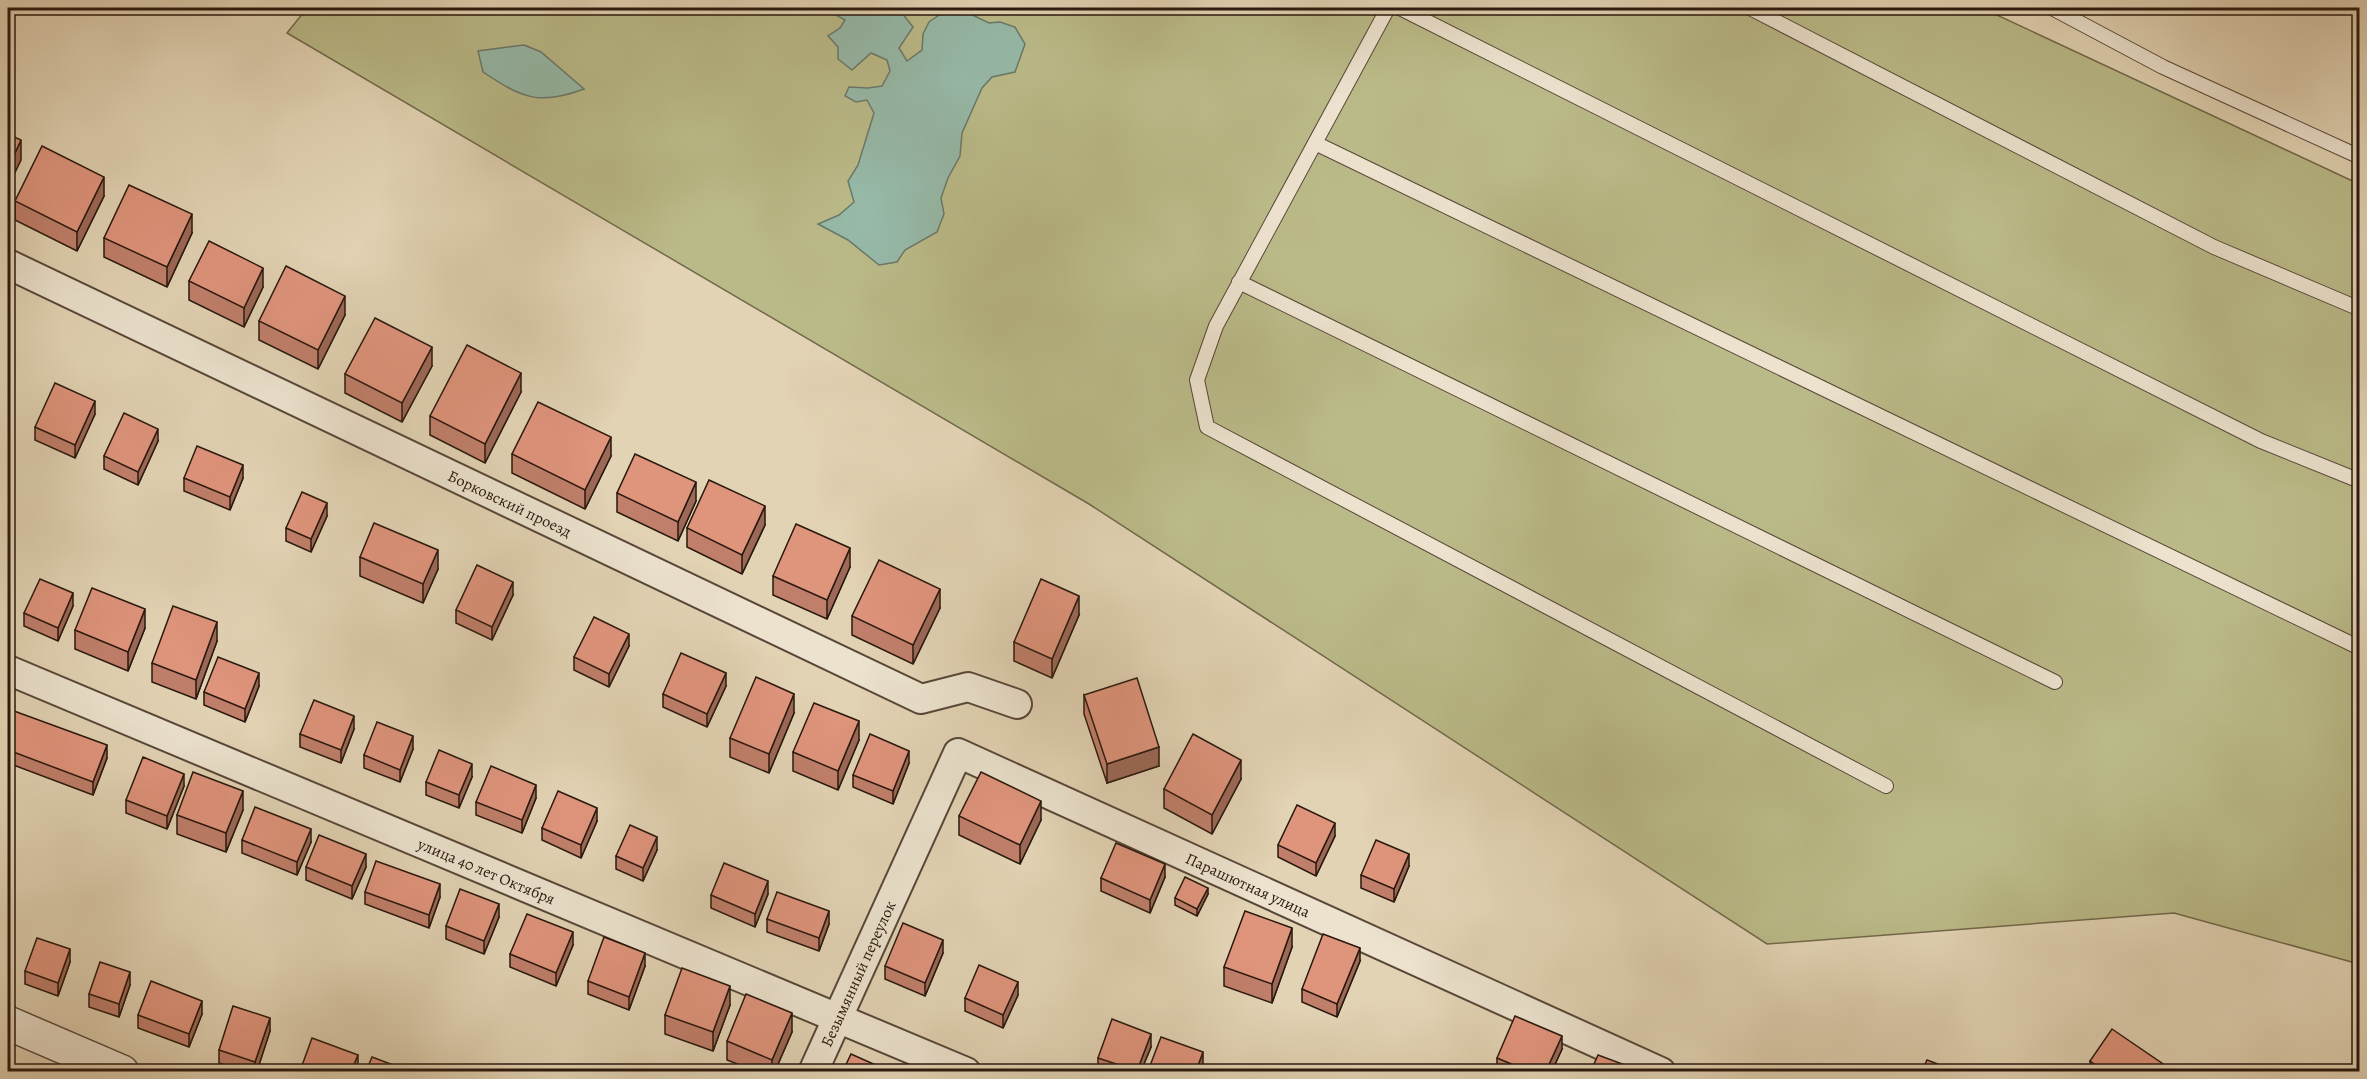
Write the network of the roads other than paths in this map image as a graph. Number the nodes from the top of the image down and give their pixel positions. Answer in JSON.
{"nodes":[{"id":1,"x":1388,"y":8,"type":"edge"},
{"id":2,"x":1400,"y":8,"type":"edge"},
{"id":3,"x":1750,"y":8,"type":"edge"},
{"id":4,"x":2052,"y":8,"type":"edge"},
{"id":5,"x":1315,"y":142,"type":"junction"},
{"id":6,"x":2360,"y":157,"type":"edge"},
{"id":7,"x":8,"y":264,"type":"edge"},
{"id":8,"x":1239,"y":282,"type":"junction"},
{"id":9,"x":2360,"y":309,"type":"edge"},
{"id":10,"x":2360,"y":481,"type":"edge"},
{"id":11,"x":2360,"y":648,"type":"edge"},
{"id":12,"x":8,"y":670,"type":"edge"},
{"id":13,"x":2055,"y":682,"type":"dead end"},
{"id":14,"x":1017,"y":704,"type":"dead end"},
{"id":15,"x":1886,"y":786,"type":"dead end"},
{"id":16,"x":903,"y":876,"type":"joint"},
{"id":17,"x":837,"y":1018,"type":"junction"},
{"id":18,"x":8,"y":1023,"type":"edge"},
{"id":19,"x":122,"y":1071,"type":"edge"},
{"id":20,"x":813,"y":1071,"type":"edge"},
{"id":21,"x":966,"y":1071,"type":"edge"},
{"id":22,"x":1660,"y":1071,"type":"edge"}],
"edges":[{"from":1,"to":5,"type":"lane"},
{"from":2,"to":10,"type":"lane"},
{"from":3,"to":9,"type":"lane"},
{"from":4,"to":6,"type":"lane"},
{"from":5,"to":8,"type":"lane"},
{"from":5,"to":11,"type":"lane"},
{"from":7,"to":14,"type":"street","name":"Борковский проезд"},
{"from":8,"to":13,"type":"lane"},
{"from":8,"to":15,"type":"lane"},
{"from":12,"to":17,"type":"street","name":"улица 40 лет Октября"},
{"from":16,"to":17,"type":"street","name":"Безымянный переулок"},
{"from":16,"to":22,"type":"street","name":"Парашютная улица"},
{"from":17,"to":20,"type":"street","name":"Безымянный переулок"},
{"from":17,"to":21,"type":"street","name":"улица 40 лет Октября"},
{"from":18,"to":19,"type":"street"}]}
